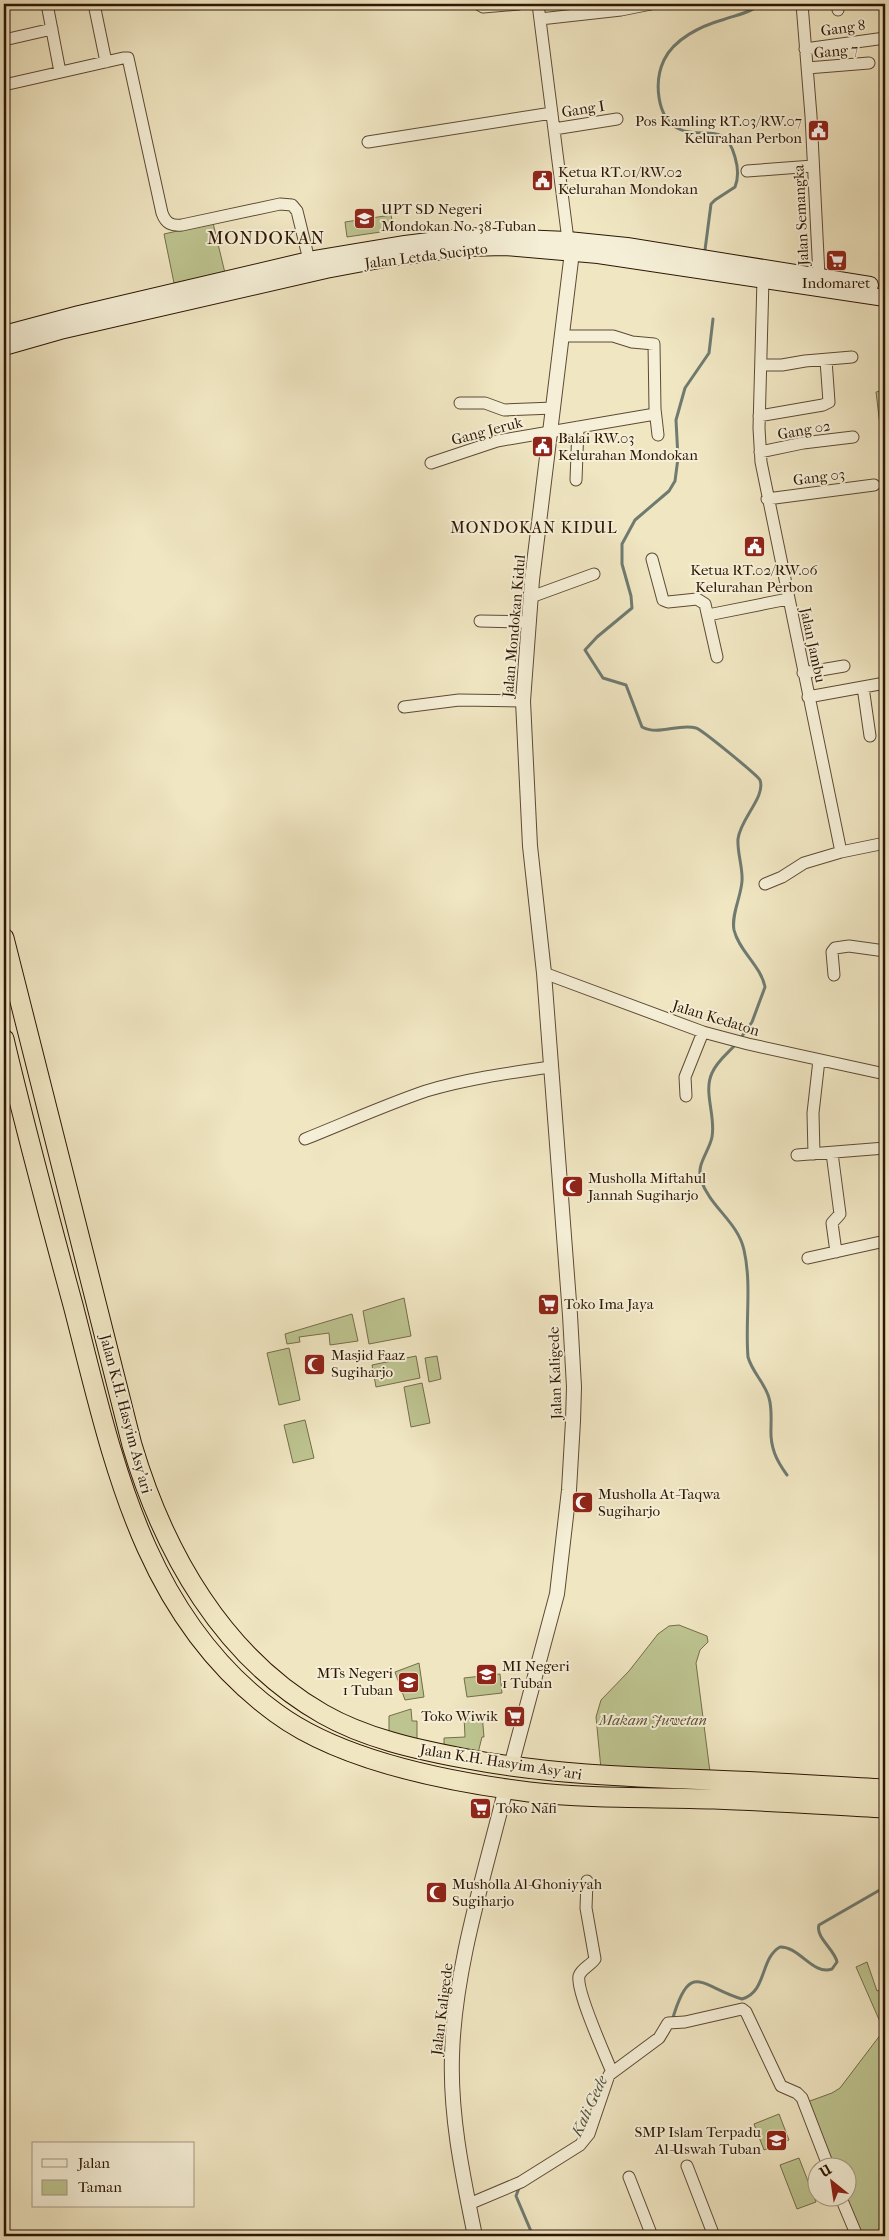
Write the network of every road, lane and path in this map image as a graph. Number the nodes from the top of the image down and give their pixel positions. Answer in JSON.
{"nodes":[{"id":1,"x":48,"y":4,"type":"edge"},
{"id":2,"x":94,"y":4,"type":"edge"},
{"id":3,"x":478,"y":4,"type":"edge"},
{"id":4,"x":519,"y":4,"type":"edge"},
{"id":5,"x":538,"y":4,"type":"edge"},
{"id":6,"x":651,"y":4,"type":"edge"},
{"id":7,"x":802,"y":4,"type":"edge"},
{"id":8,"x":540,"y":18,"type":"junction"},
{"id":9,"x":52,"y":29,"type":"junction"},
{"id":10,"x":885,"y":38,"type":"edge"},
{"id":11,"x":4,"y":40,"type":"edge"},
{"id":12,"x":805,"y":49,"type":"junction"},
{"id":13,"x":106,"y":62,"type":"junction"},
{"id":14,"x":868,"y":63,"type":"dead end"},
{"id":15,"x":807,"y":68,"type":"junction"},
{"id":16,"x":60,"y":72,"type":"junction"},
{"id":17,"x":4,"y":85,"type":"edge"},
{"id":18,"x":552,"y":113,"type":"junction"},
{"id":19,"x":617,"y":119,"type":"dead end"},
{"id":20,"x":554,"y":128,"type":"junction"},
{"id":21,"x":368,"y":142,"type":"dead end"},
{"id":22,"x":813,"y":166,"type":"junction"},
{"id":23,"x":747,"y":171,"type":"dead end"},
{"id":24,"x":490,"y":242,"type":"junction"},
{"id":25,"x":570,"y":246,"type":"junction"},
{"id":26,"x":676,"y":259,"type":"junction"},
{"id":27,"x":309,"y":260,"type":"junction"},
{"id":28,"x":763,"y":279,"type":"junction"},
{"id":29,"x":824,"y":280,"type":"junction"},
{"id":30,"x":222,"y":287,"type":"junction"},
{"id":31,"x":885,"y":287,"type":"edge"},
{"id":32,"x":885,"y":298,"type":"edge"},
{"id":33,"x":562,"y":336,"type":"junction"},
{"id":34,"x":7,"y":339,"type":"edge"},
{"id":35,"x":852,"y":357,"type":"dead end"},
{"id":36,"x":826,"y":360,"type":"junction"},
{"id":37,"x":761,"y":365,"type":"junction"},
{"id":38,"x":460,"y":403,"type":"dead end"},
{"id":39,"x":554,"y":408,"type":"junction"},
{"id":40,"x":655,"y":414,"type":"junction"},
{"id":41,"x":760,"y":416,"type":"junction"},
{"id":42,"x":578,"y":427,"type":"junction"},
{"id":43,"x":551,"y":431,"type":"junction"},
{"id":44,"x":658,"y":435,"type":"dead end"},
{"id":45,"x":853,"y":437,"type":"dead end"},
{"id":46,"x":760,"y":452,"type":"junction"},
{"id":47,"x":431,"y":463,"type":"dead end"},
{"id":48,"x":576,"y":480,"type":"dead end"},
{"id":49,"x":874,"y":485,"type":"dead end"},
{"id":50,"x":767,"y":499,"type":"junction"},
{"id":51,"x":652,"y":559,"type":"dead end"},
{"id":52,"x":594,"y":574,"type":"dead end"},
{"id":53,"x":531,"y":597,"type":"junction"},
{"id":54,"x":788,"y":599,"type":"junction"},
{"id":55,"x":708,"y":615,"type":"junction"},
{"id":56,"x":480,"y":621,"type":"dead end"},
{"id":57,"x":528,"y":622,"type":"junction"},
{"id":58,"x":717,"y":657,"type":"dead end"},
{"id":59,"x":844,"y":666,"type":"dead end"},
{"id":60,"x":803,"y":673,"type":"junction"},
{"id":61,"x":885,"y":683,"type":"edge"},
{"id":62,"x":862,"y":687,"type":"junction"},
{"id":63,"x":808,"y":697,"type":"junction"},
{"id":64,"x":523,"y":701,"type":"junction"},
{"id":65,"x":404,"y":707,"type":"dead end"},
{"id":66,"x":870,"y":736,"type":"dead end"},
{"id":67,"x":885,"y":843,"type":"edge"},
{"id":68,"x":841,"y":852,"type":"junction"},
{"id":69,"x":765,"y":884,"type":"dead end"},
{"id":70,"x":4,"y":938,"type":"edge"},
{"id":71,"x":885,"y":952,"type":"edge"},
{"id":72,"x":544,"y":973,"type":"junction"},
{"id":73,"x":834,"y":975,"type":"dead end"},
{"id":74,"x":703,"y":1032,"type":"junction"},
{"id":75,"x":4,"y":1039,"type":"edge"},
{"id":76,"x":819,"y":1060,"type":"junction"},
{"id":77,"x":550,"y":1067,"type":"junction"},
{"id":78,"x":885,"y":1074,"type":"edge"},
{"id":79,"x":686,"y":1096,"type":"dead end"},
{"id":80,"x":306,"y":1140,"type":"dead end"},
{"id":81,"x":885,"y":1148,"type":"edge"},
{"id":82,"x":832,"y":1153,"type":"junction"},
{"id":83,"x":814,"y":1154,"type":"junction"},
{"id":84,"x":797,"y":1155,"type":"dead end"},
{"id":85,"x":66,"y":1183,"type":"junction"},
{"id":86,"x":885,"y":1241,"type":"edge"},
{"id":87,"x":836,"y":1252,"type":"junction"},
{"id":88,"x":808,"y":1258,"type":"dead end"},
{"id":89,"x":75,"y":1313,"type":"junction"},
{"id":90,"x":104,"y":1336,"type":"junction"},
{"id":91,"x":113,"y":1456,"type":"junction"},
{"id":92,"x":512,"y":1766,"type":"junction"},
{"id":93,"x":620,"y":1777,"type":"junction"},
{"id":94,"x":506,"y":1788,"type":"junction"},
{"id":95,"x":885,"y":1788,"type":"edge"},
{"id":96,"x":741,"y":1800,"type":"junction"},
{"id":97,"x":885,"y":1808,"type":"edge"},
{"id":98,"x":587,"y":1881,"type":"dead end"},
{"id":99,"x":612,"y":2072,"type":"junction"},
{"id":100,"x":825,"y":2158,"type":"edge"},
{"id":101,"x":687,"y":2166,"type":"dead end"},
{"id":102,"x":629,"y":2177,"type":"dead end"},
{"id":103,"x":469,"y":2204,"type":"junction"},
{"id":104,"x":845,"y":2208,"type":"edge"},
{"id":105,"x":475,"y":2236,"type":"edge"},
{"id":106,"x":652,"y":2236,"type":"edge"},
{"id":107,"x":714,"y":2236,"type":"edge"},
{"id":108,"x":856,"y":2236,"type":"edge"}],
"edges":[{"from":1,"to":9,"type":"street"},
{"from":2,"to":13,"type":"street"},
{"from":3,"to":4,"type":"street"},
{"from":5,"to":8,"type":"street"},
{"from":6,"to":8,"type":"street"},
{"from":7,"to":12,"type":"street","name":"Jalan Semangka"},
{"from":8,"to":18,"type":"street"},
{"from":9,"to":11,"type":"street"},
{"from":9,"to":16,"type":"street"},
{"from":10,"to":12,"type":"street","name":"Gang 8"},
{"from":12,"to":15,"type":"street","name":"Jalan Semangka"},
{"from":13,"to":16,"type":"street"},
{"from":13,"to":27,"type":"street"},
{"from":14,"to":15,"type":"street","name":"Gang 7"},
{"from":15,"to":22,"type":"street","name":"Jalan Semangka"},
{"from":16,"to":17,"type":"street"},
{"from":18,"to":20,"type":"street"},
{"from":18,"to":21,"type":"street"},
{"from":19,"to":20,"type":"street","name":"Gang I"},
{"from":20,"to":25,"type":"street"},
{"from":22,"to":23,"type":"street"},
{"from":22,"to":29,"type":"street","name":"Jalan Semangka"},
{"from":24,"to":25,"type":"main road","name":"Jalan Letda Sucipto"},
{"from":24,"to":27,"type":"main road","name":"Jalan Letda Sucipto"},
{"from":24,"to":30,"type":"main road","name":"Jalan Letda Sucipto"},
{"from":25,"to":26,"type":"main road","name":"Jalan Letda Sucipto"},
{"from":25,"to":33,"type":"street","name":"Jalan Mondokan Kidul"},
{"from":26,"to":28,"type":"main road","name":"Jalan Letda Sucipto"},
{"from":26,"to":29,"type":"main road","name":"Jalan Letda Sucipto"},
{"from":27,"to":30,"type":"main road","name":"Jalan Letda Sucipto"},
{"from":28,"to":29,"type":"main road","name":"Jalan Letda Sucipto"},
{"from":28,"to":37,"type":"street","name":"Jalan Jambu"},
{"from":29,"to":31,"type":"main road","name":"Jalan Letda Sucipto"},
{"from":29,"to":32,"type":"main road","name":"Jalan Letda Sucipto"},
{"from":30,"to":34,"type":"main road","name":"Jalan Letda Sucipto"},
{"from":33,"to":39,"type":"street","name":"Jalan Mondokan Kidul"},
{"from":33,"to":40,"type":"street"},
{"from":35,"to":36,"type":"street"},
{"from":36,"to":37,"type":"street"},
{"from":36,"to":41,"type":"street"},
{"from":37,"to":41,"type":"street","name":"Jalan Jambu"},
{"from":38,"to":39,"type":"street"},
{"from":39,"to":43,"type":"street","name":"Jalan Mondokan Kidul"},
{"from":40,"to":42,"type":"street","name":"Gang Jeruk"},
{"from":40,"to":44,"type":"street"},
{"from":41,"to":46,"type":"street","name":"Jalan Jambu"},
{"from":42,"to":43,"type":"street","name":"Gang Jeruk"},
{"from":42,"to":48,"type":"street"},
{"from":43,"to":47,"type":"street","name":"Gang Jeruk"},
{"from":43,"to":53,"type":"street","name":"Jalan Mondokan Kidul"},
{"from":45,"to":46,"type":"street","name":"Gang 02"},
{"from":46,"to":50,"type":"street","name":"Jalan Jambu"},
{"from":49,"to":50,"type":"street","name":"Gang 03"},
{"from":50,"to":54,"type":"street","name":"Jalan Jambu"},
{"from":51,"to":55,"type":"street"},
{"from":52,"to":53,"type":"street"},
{"from":53,"to":57,"type":"street","name":"Jalan Mondokan Kidul"},
{"from":54,"to":55,"type":"street"},
{"from":54,"to":60,"type":"street","name":"Jalan Jambu"},
{"from":55,"to":58,"type":"street"},
{"from":56,"to":57,"type":"street"},
{"from":57,"to":64,"type":"street","name":"Jalan Mondokan Kidul"},
{"from":59,"to":60,"type":"street"},
{"from":60,"to":63,"type":"street","name":"Jalan Jambu"},
{"from":61,"to":62,"type":"street"},
{"from":62,"to":63,"type":"street"},
{"from":62,"to":66,"type":"street"},
{"from":63,"to":68,"type":"street","name":"Jalan Jambu"},
{"from":64,"to":65,"type":"street"},
{"from":64,"to":72,"type":"street","name":"Jalan Mondokan Kidul"},
{"from":67,"to":68,"type":"street"},
{"from":68,"to":69,"type":"street"},
{"from":70,"to":85,"type":"highway","name":"Jalan K.H. Hasyim Asy'ari"},
{"from":71,"to":73,"type":"street"},
{"from":72,"to":74,"type":"street","name":"Jalan Kedaton"},
{"from":72,"to":77,"type":"street","name":"Jalan Kaligede"},
{"from":74,"to":76,"type":"street","name":"Jalan Kedaton"},
{"from":74,"to":79,"type":"street"},
{"from":75,"to":89,"type":"highway","name":"Jalan K.H. Hasyim Asy'ari"},
{"from":76,"to":78,"type":"street","name":"Jalan Kedaton"},
{"from":76,"to":83,"type":"street"},
{"from":77,"to":80,"type":"street"},
{"from":77,"to":92,"type":"street","name":"Jalan Kaligede"},
{"from":81,"to":82,"type":"street"},
{"from":82,"to":83,"type":"street"},
{"from":82,"to":87,"type":"street"},
{"from":83,"to":84,"type":"street"},
{"from":85,"to":89,"type":"highway"},
{"from":85,"to":90,"type":"highway","name":"Jalan K.H. Hasyim Asy'ari"},
{"from":86,"to":87,"type":"street"},
{"from":87,"to":88,"type":"street"},
{"from":89,"to":91,"type":"highway","name":"Jalan K.H. Hasyim Asy'ari"},
{"from":90,"to":91,"type":"highway"},
{"from":90,"to":92,"type":"highway","name":"Jalan K.H. Hasyim Asy'ari"},
{"from":91,"to":94,"type":"highway","name":"Jalan K.H. Hasyim Asy'ari"},
{"from":92,"to":93,"type":"highway","name":"Jalan K.H. Hasyim Asy'ari"},
{"from":93,"to":95,"type":"highway","name":"Jalan K.H. Hasyim Asy'ari"},
{"from":93,"to":96,"type":"highway"},
{"from":94,"to":96,"type":"highway","name":"Jalan K.H. Hasyim Asy'ari"},
{"from":94,"to":103,"type":"street","name":"Jalan Kaligede"},
{"from":96,"to":97,"type":"highway","name":"Jalan K.H. Hasyim Asy'ari"},
{"from":98,"to":99,"type":"street"},
{"from":99,"to":100,"type":"street"},
{"from":99,"to":103,"type":"street"},
{"from":101,"to":107,"type":"street"},
{"from":102,"to":106,"type":"street"},
{"from":103,"to":105,"type":"street","name":"Jalan Kaligede"},
{"from":104,"to":108,"type":"street"}]}
